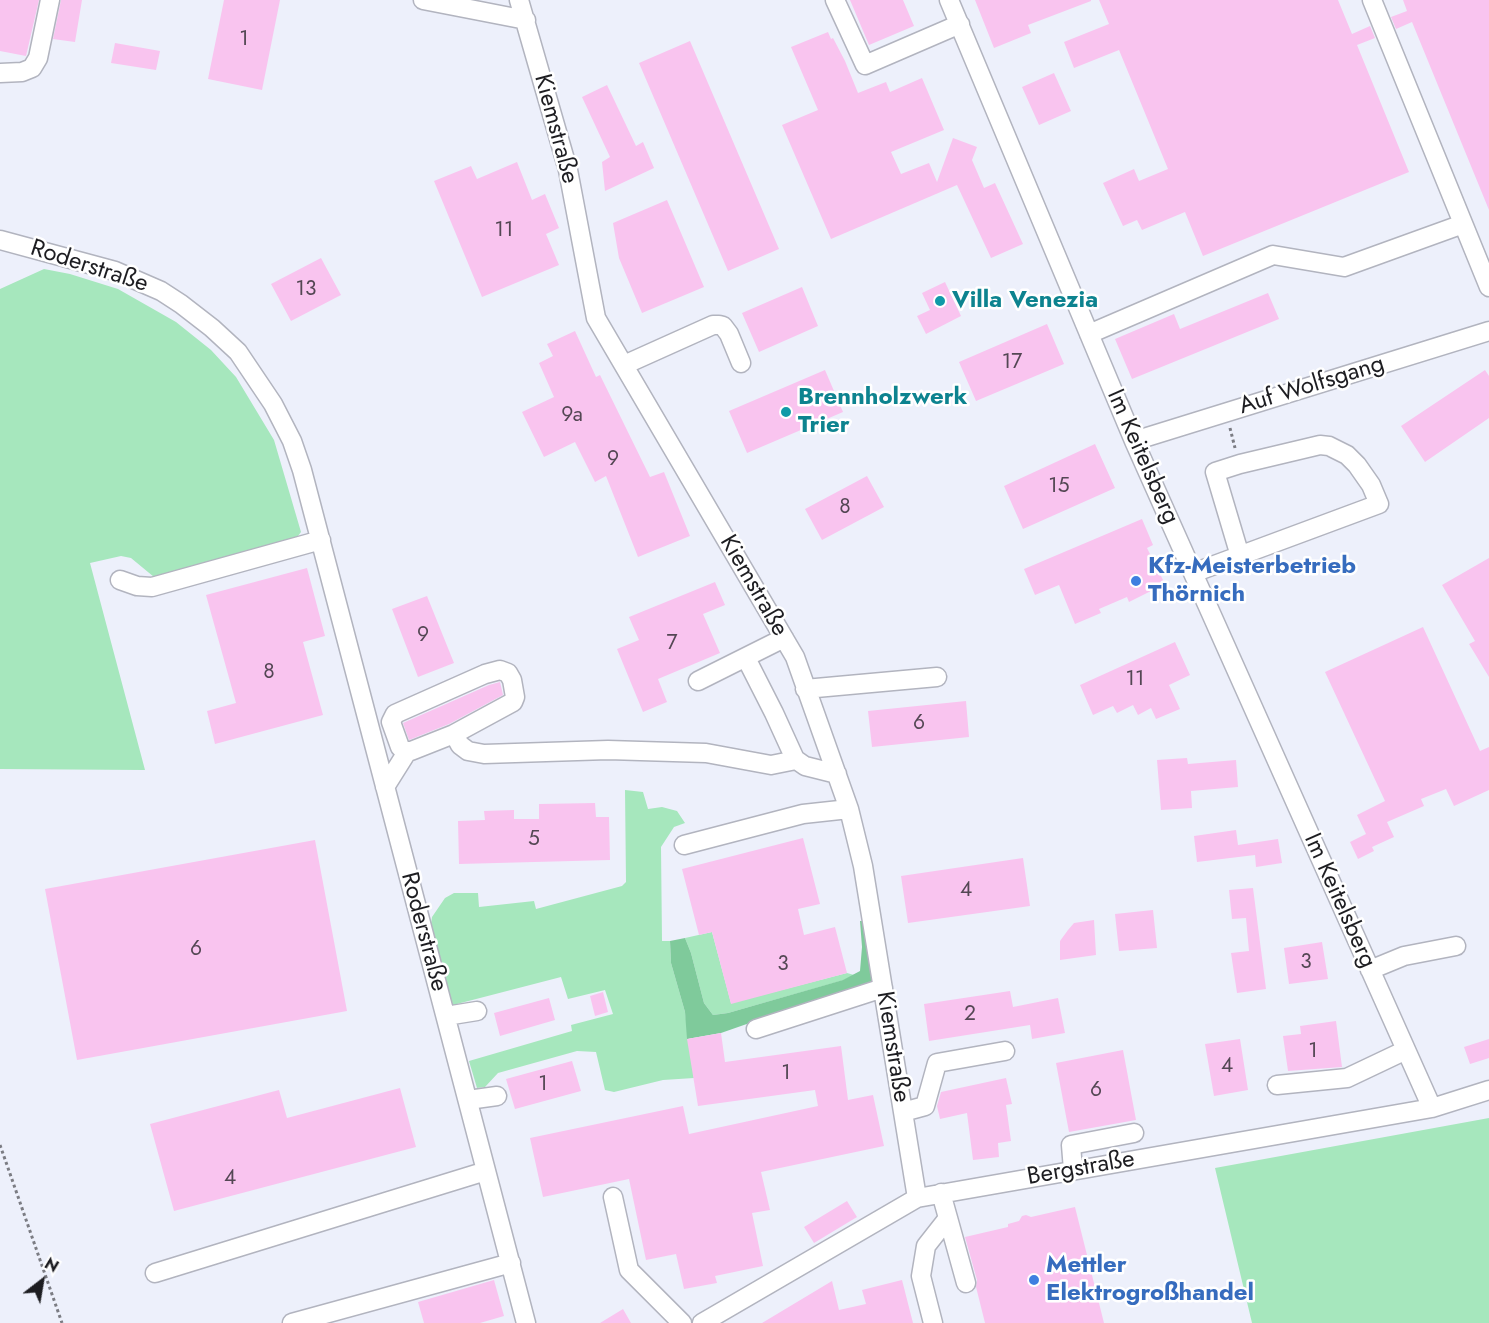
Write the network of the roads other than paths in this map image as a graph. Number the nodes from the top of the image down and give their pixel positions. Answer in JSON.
{"nodes":[{"id":1,"x":50,"y":0,"type":"edge"},
{"id":2,"x":423,"y":0,"type":"edge"},
{"id":3,"x":519,"y":0,"type":"edge"},
{"id":4,"x":835,"y":0,"type":"edge"},
{"id":5,"x":950,"y":0,"type":"edge"},
{"id":6,"x":1372,"y":0,"type":"edge"},
{"id":7,"x":526,"y":20,"type":"junction"},
{"id":8,"x":960,"y":24,"type":"junction"},
{"id":9,"x":0,"y":73,"type":"edge"},
{"id":10,"x":1463,"y":224,"type":"junction"},
{"id":11,"x":0,"y":240,"type":"edge"},
{"id":12,"x":1489,"y":287,"type":"edge"},
{"id":13,"x":1489,"y":331,"type":"edge"},
{"id":14,"x":1089,"y":334,"type":"junction"},
{"id":15,"x":741,"y":363,"type":"dead end"},
{"id":16,"x":624,"y":365,"type":"junction"},
{"id":17,"x":1134,"y":441,"type":"junction"},
{"id":18,"x":321,"y":540,"type":"junction"},
{"id":19,"x":1240,"y":556,"type":"junction"},
{"id":20,"x":1193,"y":573,"type":"junction"},
{"id":21,"x":120,"y":580,"type":"dead end"},
{"id":22,"x":784,"y":638,"type":"junction"},
{"id":23,"x":746,"y":657,"type":"junction"},
{"id":24,"x":937,"y":677,"type":"dead end"},
{"id":25,"x":698,"y":681,"type":"dead end"},
{"id":26,"x":805,"y":689,"type":"junction"},
{"id":27,"x":454,"y":734,"type":"junction"},
{"id":28,"x":407,"y":752,"type":"junction"},
{"id":29,"x":796,"y":760,"type":"junction"},
{"id":30,"x":837,"y":774,"type":"junction"},
{"id":31,"x":385,"y":787,"type":"junction"},
{"id":32,"x":849,"y":809,"type":"junction"},
{"id":33,"x":684,"y":845,"type":"dead end"},
{"id":34,"x":1456,"y":946,"type":"dead end"},
{"id":35,"x":1370,"y":970,"type":"junction"},
{"id":36,"x":883,"y":988,"type":"junction"},
{"id":37,"x":477,"y":1011,"type":"dead end"},
{"id":38,"x":446,"y":1016,"type":"junction"},
{"id":39,"x":756,"y":1029,"type":"dead end"},
{"id":40,"x":1406,"y":1050,"type":"junction"},
{"id":41,"x":1005,"y":1051,"type":"dead end"},
{"id":42,"x":1277,"y":1085,"type":"dead end"},
{"id":43,"x":1489,"y":1090,"type":"edge"},
{"id":44,"x":497,"y":1095,"type":"dead end"},
{"id":45,"x":468,"y":1100,"type":"junction"},
{"id":46,"x":1432,"y":1108,"type":"junction"},
{"id":47,"x":903,"y":1112,"type":"junction"},
{"id":48,"x":1134,"y":1134,"type":"dead end"},
{"id":49,"x":1073,"y":1170,"type":"junction"},
{"id":50,"x":486,"y":1171,"type":"junction"},
{"id":51,"x":941,"y":1193,"type":"junction"},
{"id":52,"x":613,"y":1197,"type":"dead end"},
{"id":53,"x":917,"y":1198,"type":"junction"},
{"id":54,"x":948,"y":1218,"type":"junction"},
{"id":55,"x":511,"y":1263,"type":"junction"},
{"id":56,"x":155,"y":1273,"type":"dead end"},
{"id":57,"x":966,"y":1283,"type":"dead end"},
{"id":58,"x":292,"y":1323,"type":"edge"},
{"id":59,"x":526,"y":1323,"type":"edge"},
{"id":60,"x":682,"y":1323,"type":"edge"},
{"id":61,"x":702,"y":1323,"type":"edge"},
{"id":62,"x":933,"y":1323,"type":"edge"}],
"edges":[{"from":1,"to":9,"type":"street"},
{"from":2,"to":7,"type":"street"},
{"from":3,"to":7,"type":"street","name":"Kiemstraße"},
{"from":4,"to":8,"type":"street"},
{"from":5,"to":8,"type":"street","name":"Im Keitelsberg"},
{"from":6,"to":10,"type":"street"},
{"from":7,"to":16,"type":"street","name":"Kiemstraße"},
{"from":8,"to":14,"type":"street","name":"Im Keitelsberg"},
{"from":10,"to":12,"type":"street"},
{"from":10,"to":14,"type":"street"},
{"from":11,"to":18,"type":"street","name":"Roderstraße"},
{"from":13,"to":17,"type":"street","name":"Auf Wolfsgang"},
{"from":14,"to":17,"type":"street","name":"Im Keitelsberg"},
{"from":15,"to":16,"type":"street"},
{"from":16,"to":22,"type":"street","name":"Kiemstraße"},
{"from":17,"to":20,"type":"street","name":"Im Keitelsberg"},
{"from":18,"to":21,"type":"street"},
{"from":18,"to":31,"type":"street","name":"Roderstraße"},
{"from":19,"to":19,"type":"street"},
{"from":19,"to":20,"type":"street"},
{"from":20,"to":35,"type":"street","name":"Im Keitelsberg"},
{"from":22,"to":23,"type":"street"},
{"from":22,"to":26,"type":"street","name":"Kiemstraße"},
{"from":23,"to":25,"type":"street"},
{"from":23,"to":29,"type":"street"},
{"from":24,"to":26,"type":"street"},
{"from":26,"to":30,"type":"street","name":"Kiemstraße"},
{"from":27,"to":28,"type":"street"},
{"from":27,"to":28,"type":"street"},
{"from":27,"to":29,"type":"street"},
{"from":28,"to":31,"type":"street"},
{"from":29,"to":30,"type":"street"},
{"from":30,"to":32,"type":"street","name":"Kiemstraße"},
{"from":31,"to":38,"type":"street","name":"Roderstraße"},
{"from":32,"to":33,"type":"street"},
{"from":32,"to":36,"type":"street","name":"Kiemstraße"},
{"from":34,"to":35,"type":"street"},
{"from":35,"to":40,"type":"street","name":"Im Keitelsberg"},
{"from":36,"to":39,"type":"street"},
{"from":36,"to":47,"type":"street","name":"Kiemstraße"},
{"from":37,"to":38,"type":"street"},
{"from":38,"to":45,"type":"street","name":"Roderstraße"},
{"from":40,"to":42,"type":"street"},
{"from":40,"to":46,"type":"street","name":"Im Keitelsberg"},
{"from":41,"to":47,"type":"street"},
{"from":43,"to":46,"type":"street","name":"Bergstraße"},
{"from":44,"to":45,"type":"street"},
{"from":45,"to":50,"type":"street","name":"Roderstraße"},
{"from":46,"to":49,"type":"street","name":"Bergstraße"},
{"from":47,"to":53,"type":"street","name":"Kiemstraße"},
{"from":48,"to":49,"type":"street"},
{"from":49,"to":51,"type":"street","name":"Bergstraße"},
{"from":50,"to":55,"type":"street","name":"Roderstraße"},
{"from":50,"to":56,"type":"street"},
{"from":51,"to":53,"type":"street","name":"Bergstraße"},
{"from":51,"to":54,"type":"street"},
{"from":52,"to":60,"type":"street"},
{"from":53,"to":61,"type":"street","name":"Bergstraße"},
{"from":54,"to":57,"type":"street"},
{"from":54,"to":62,"type":"street"},
{"from":55,"to":58,"type":"street"},
{"from":55,"to":59,"type":"street","name":"Roderstraße"}]}
